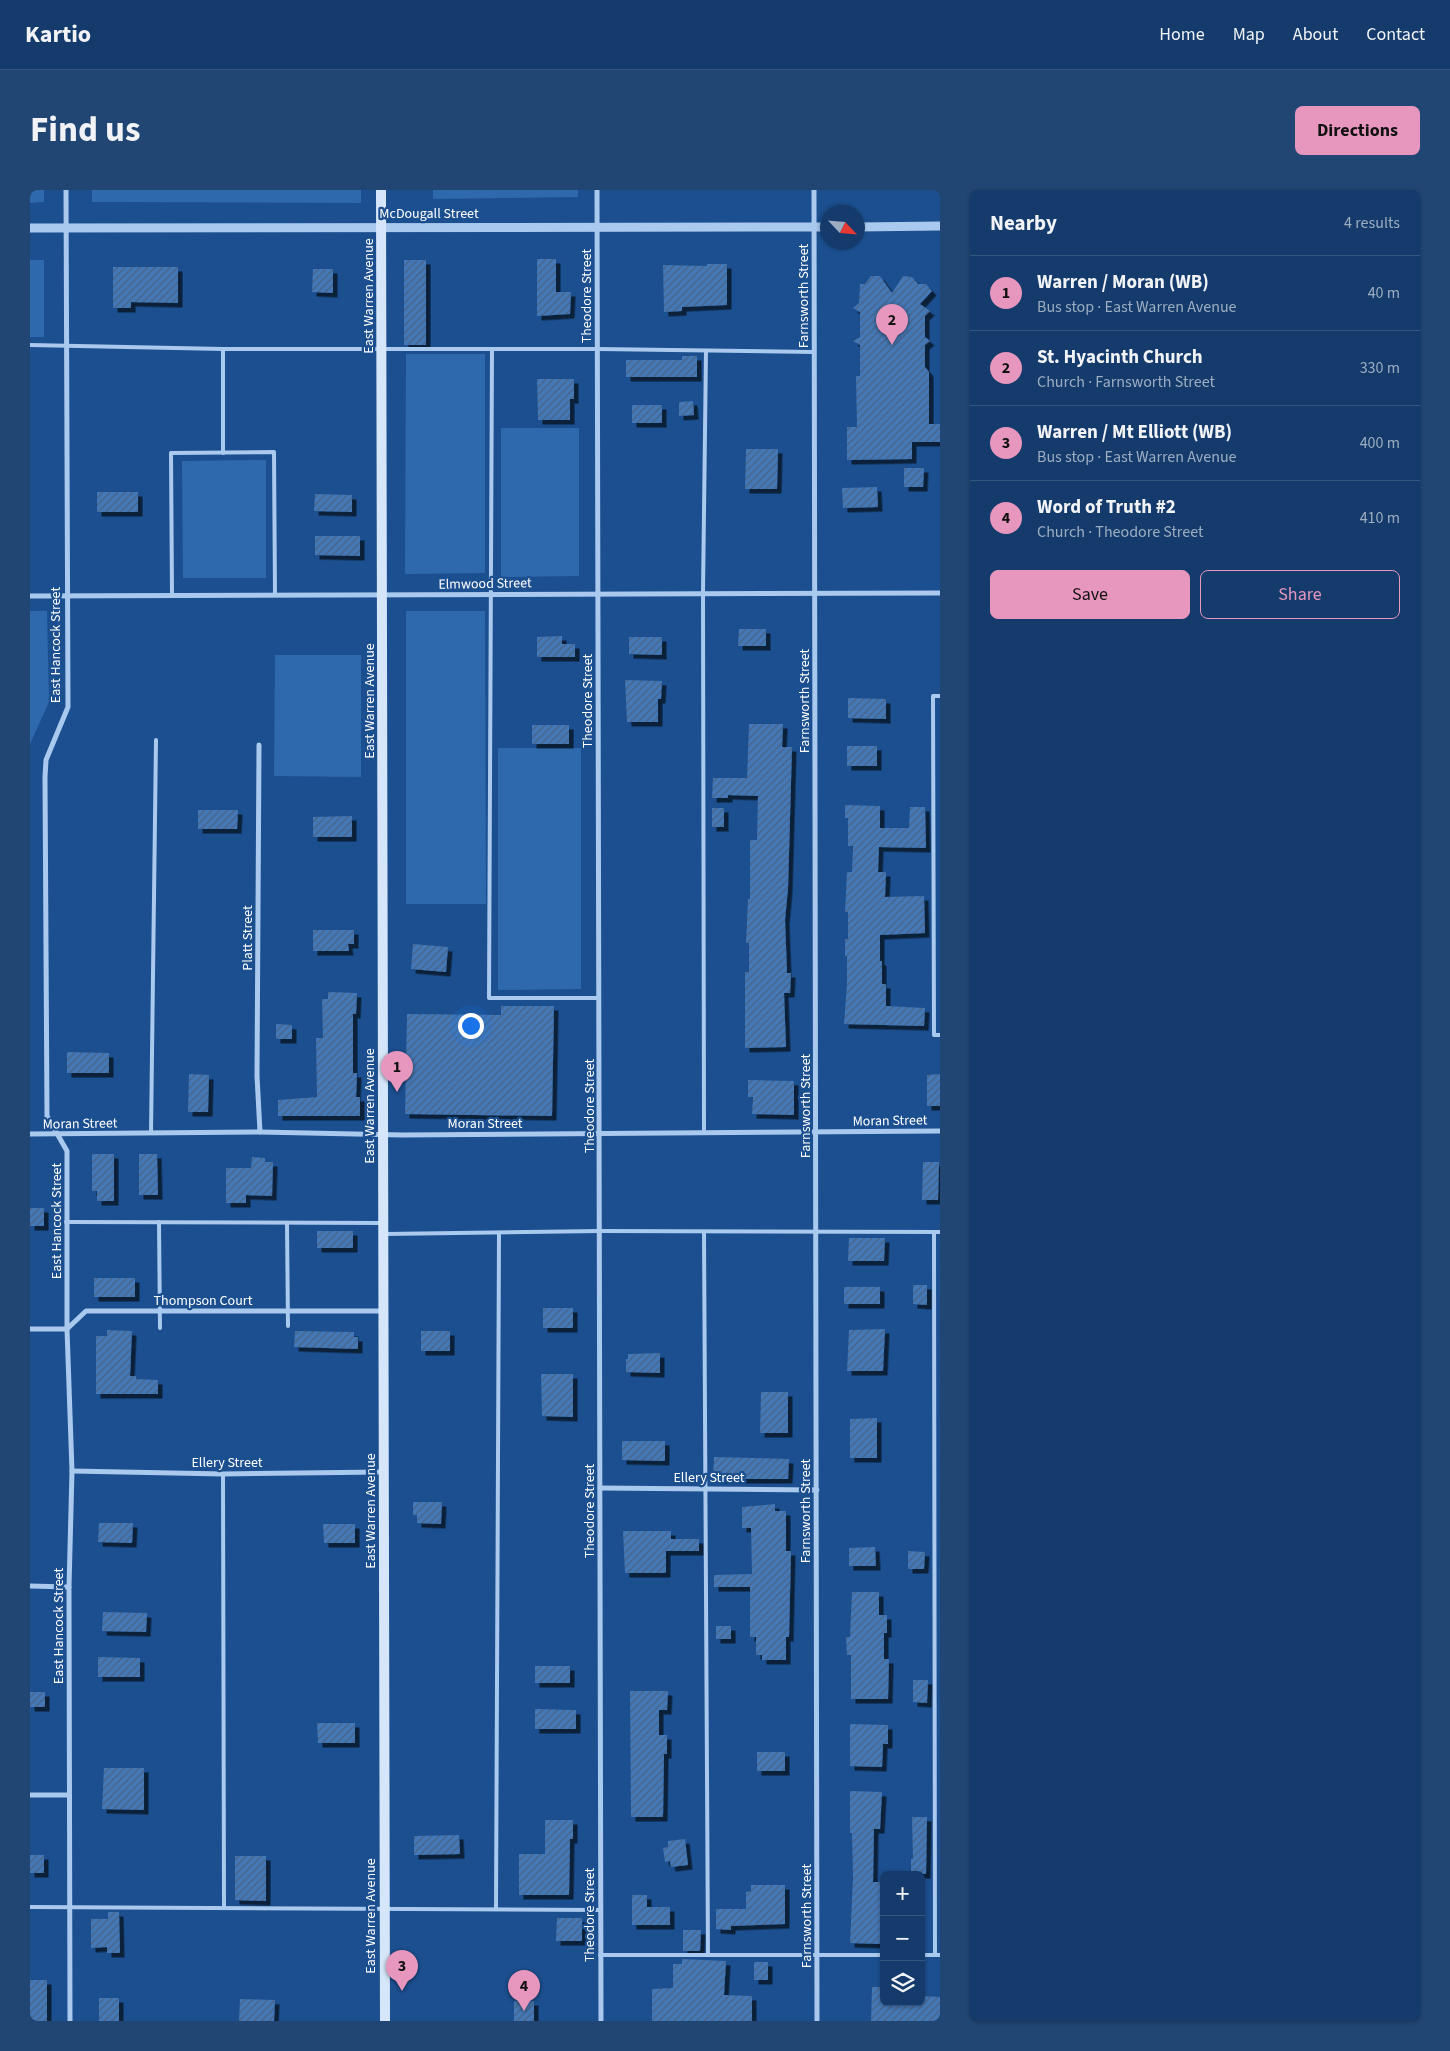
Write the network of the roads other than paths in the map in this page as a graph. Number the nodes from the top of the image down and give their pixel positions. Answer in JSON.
{"nodes":[{"id":1,"x":66,"y":190,"type":"edge"},
{"id":2,"x":381,"y":190,"type":"edge"},
{"id":3,"x":597,"y":190,"type":"edge"},
{"id":4,"x":814,"y":190,"type":"edge"},
{"id":5,"x":865,"y":226,"type":"edge"},
{"id":6,"x":940,"y":226,"type":"edge"},
{"id":7,"x":381,"y":227,"type":"junction"},
{"id":8,"x":598,"y":227,"type":"junction"},
{"id":9,"x":814,"y":227,"type":"junction"},
{"id":10,"x":820,"y":227,"type":"edge"},
{"id":11,"x":30,"y":228,"type":"edge"},
{"id":12,"x":66,"y":228,"type":"junction"},
{"id":13,"x":30,"y":344,"type":"edge"},
{"id":14,"x":66,"y":345,"type":"junction"},
{"id":15,"x":223,"y":349,"type":"junction"},
{"id":16,"x":381,"y":349,"type":"junction"},
{"id":17,"x":492,"y":349,"type":"junction"},
{"id":18,"x":598,"y":349,"type":"junction"},
{"id":19,"x":706,"y":351,"type":"junction"},
{"id":20,"x":814,"y":352,"type":"junction"},
{"id":21,"x":223,"y":453,"type":"junction"},
{"id":22,"x":704,"y":593,"type":"junction"},
{"id":23,"x":815,"y":593,"type":"junction"},
{"id":24,"x":940,"y":593,"type":"edge"},
{"id":25,"x":491,"y":594,"type":"junction"},
{"id":26,"x":598,"y":594,"type":"junction"},
{"id":27,"x":172,"y":595,"type":"junction"},
{"id":28,"x":275,"y":595,"type":"junction"},
{"id":29,"x":30,"y":596,"type":"edge"},
{"id":30,"x":66,"y":596,"type":"junction"},
{"id":31,"x":382,"y":596,"type":"junction"},
{"id":32,"x":940,"y":696,"type":"edge"},
{"id":33,"x":156,"y":740,"type":"dead end"},
{"id":34,"x":259,"y":745,"type":"dead end"},
{"id":35,"x":599,"y":998,"type":"junction"},
{"id":36,"x":940,"y":1035,"type":"edge"},
{"id":37,"x":940,"y":1130,"type":"edge"},
{"id":38,"x":260,"y":1132,"type":"junction"},
{"id":39,"x":152,"y":1133,"type":"junction"},
{"id":40,"x":704,"y":1133,"type":"junction"},
{"id":41,"x":816,"y":1133,"type":"junction"},
{"id":42,"x":30,"y":1134,"type":"edge"},
{"id":43,"x":57,"y":1134,"type":"junction"},
{"id":44,"x":600,"y":1134,"type":"junction"},
{"id":45,"x":383,"y":1135,"type":"junction"},
{"id":46,"x":66,"y":1222,"type":"junction"},
{"id":47,"x":159,"y":1222,"type":"junction"},
{"id":48,"x":287,"y":1223,"type":"junction"},
{"id":49,"x":383,"y":1223,"type":"junction"},
{"id":50,"x":600,"y":1231,"type":"junction"},
{"id":51,"x":704,"y":1232,"type":"junction"},
{"id":52,"x":816,"y":1232,"type":"junction"},
{"id":53,"x":934,"y":1232,"type":"junction"},
{"id":54,"x":940,"y":1232,"type":"edge"},
{"id":55,"x":499,"y":1233,"type":"junction"},
{"id":56,"x":383,"y":1234,"type":"junction"},
{"id":57,"x":160,"y":1311,"type":"junction"},
{"id":58,"x":288,"y":1311,"type":"junction"},
{"id":59,"x":383,"y":1311,"type":"junction"},
{"id":60,"x":288,"y":1326,"type":"dead end"},
{"id":61,"x":160,"y":1328,"type":"dead end"},
{"id":62,"x":30,"y":1329,"type":"edge"},
{"id":63,"x":67,"y":1329,"type":"junction"},
{"id":64,"x":72,"y":1471,"type":"junction"},
{"id":65,"x":383,"y":1472,"type":"junction"},
{"id":66,"x":223,"y":1474,"type":"junction"},
{"id":67,"x":600,"y":1488,"type":"junction"},
{"id":68,"x":706,"y":1489,"type":"junction"},
{"id":69,"x":816,"y":1490,"type":"junction"},
{"id":70,"x":30,"y":1586,"type":"edge"},
{"id":71,"x":69,"y":1586,"type":"junction"},
{"id":72,"x":30,"y":1795,"type":"edge"},
{"id":73,"x":69,"y":1795,"type":"junction"},
{"id":74,"x":30,"y":1906,"type":"edge"},
{"id":75,"x":70,"y":1907,"type":"junction"},
{"id":76,"x":224,"y":1908,"type":"junction"},
{"id":77,"x":384,"y":1908,"type":"junction"},
{"id":78,"x":496,"y":1909,"type":"junction"},
{"id":79,"x":600,"y":1910,"type":"junction"},
{"id":80,"x":600,"y":1955,"type":"junction"},
{"id":81,"x":708,"y":1955,"type":"junction"},
{"id":82,"x":817,"y":1955,"type":"junction"},
{"id":83,"x":880,"y":1955,"type":"edge"},
{"id":84,"x":925,"y":1955,"type":"edge"},
{"id":85,"x":938,"y":1955,"type":"edge"},
{"id":86,"x":70,"y":2021,"type":"edge"},
{"id":87,"x":384,"y":2021,"type":"edge"},
{"id":88,"x":600,"y":2021,"type":"edge"},
{"id":89,"x":817,"y":2021,"type":"edge"}],
"edges":[{"from":1,"to":12,"type":"street","name":"East Hancock Street"},
{"from":2,"to":7,"type":"main road","name":"East Warren Avenue"},
{"from":3,"to":8,"type":"street","name":"Theodore Street"},
{"from":4,"to":9,"type":"street","name":"Farnsworth Street"},
{"from":5,"to":6,"type":"street"},
{"from":7,"to":8,"type":"street","name":"McDougall Street"},
{"from":7,"to":12,"type":"street","name":"McDougall Street"},
{"from":7,"to":16,"type":"main road","name":"East Warren Avenue"},
{"from":8,"to":9,"type":"street","name":"McDougall Street"},
{"from":8,"to":18,"type":"street","name":"Theodore Street"},
{"from":9,"to":10,"type":"street","name":"McDougall Street"},
{"from":9,"to":20,"type":"street","name":"Farnsworth Street"},
{"from":11,"to":12,"type":"street","name":"McDougall Street"},
{"from":12,"to":14,"type":"street","name":"East Hancock Street"},
{"from":13,"to":14,"type":"lane"},
{"from":14,"to":15,"type":"lane"},
{"from":14,"to":30,"type":"street","name":"East Hancock Street"},
{"from":15,"to":16,"type":"lane"},
{"from":15,"to":21,"type":"lane"},
{"from":16,"to":17,"type":"lane"},
{"from":16,"to":31,"type":"main road","name":"East Warren Avenue"},
{"from":17,"to":18,"type":"lane"},
{"from":17,"to":25,"type":"lane"},
{"from":18,"to":19,"type":"lane"},
{"from":18,"to":26,"type":"street","name":"Theodore Street"},
{"from":19,"to":20,"type":"lane"},
{"from":19,"to":22,"type":"lane"},
{"from":20,"to":23,"type":"street","name":"Farnsworth Street"},
{"from":21,"to":27,"type":"lane"},
{"from":21,"to":28,"type":"lane"},
{"from":22,"to":23,"type":"street","name":"Elmwood Street"},
{"from":22,"to":26,"type":"street","name":"Elmwood Street"},
{"from":22,"to":40,"type":"lane"},
{"from":23,"to":24,"type":"street","name":"Elmwood Street"},
{"from":23,"to":41,"type":"street","name":"Farnsworth Street"},
{"from":25,"to":26,"type":"street","name":"Elmwood Street"},
{"from":25,"to":31,"type":"street","name":"Elmwood Street"},
{"from":25,"to":35,"type":"lane"},
{"from":26,"to":35,"type":"street","name":"Theodore Street"},
{"from":27,"to":28,"type":"street","name":"Elmwood Street"},
{"from":27,"to":30,"type":"street","name":"Elmwood Street"},
{"from":28,"to":31,"type":"street","name":"Elmwood Street"},
{"from":29,"to":30,"type":"street","name":"Elmwood Street"},
{"from":30,"to":43,"type":"street","name":"East Hancock Street"},
{"from":31,"to":45,"type":"main road","name":"East Warren Avenue"},
{"from":32,"to":36,"type":"lane"},
{"from":33,"to":39,"type":"lane"},
{"from":34,"to":38,"type":"street","name":"Platt Street"},
{"from":35,"to":44,"type":"street","name":"Theodore Street"},
{"from":37,"to":41,"type":"street","name":"Moran Street"},
{"from":38,"to":39,"type":"street","name":"Moran Street"},
{"from":38,"to":45,"type":"street","name":"Moran Street"},
{"from":39,"to":43,"type":"street","name":"Moran Street"},
{"from":40,"to":41,"type":"street","name":"Moran Street"},
{"from":40,"to":44,"type":"street","name":"Moran Street"},
{"from":41,"to":52,"type":"street","name":"Farnsworth Street"},
{"from":42,"to":43,"type":"street","name":"Moran Street"},
{"from":43,"to":46,"type":"street","name":"East Hancock Street"},
{"from":44,"to":45,"type":"street","name":"Moran Street"},
{"from":44,"to":50,"type":"street","name":"Theodore Street"},
{"from":45,"to":49,"type":"main road","name":"East Warren Avenue"},
{"from":46,"to":47,"type":"lane"},
{"from":46,"to":63,"type":"street","name":"East Hancock Street"},
{"from":47,"to":48,"type":"lane"},
{"from":47,"to":57,"type":"lane"},
{"from":48,"to":49,"type":"lane"},
{"from":48,"to":58,"type":"lane"},
{"from":49,"to":56,"type":"main road","name":"East Warren Avenue"},
{"from":50,"to":51,"type":"lane"},
{"from":50,"to":55,"type":"lane"},
{"from":50,"to":67,"type":"street","name":"Theodore Street"},
{"from":51,"to":52,"type":"lane"},
{"from":51,"to":68,"type":"lane"},
{"from":52,"to":53,"type":"lane"},
{"from":52,"to":69,"type":"street","name":"Farnsworth Street"},
{"from":53,"to":54,"type":"lane"},
{"from":53,"to":85,"type":"lane"},
{"from":55,"to":56,"type":"lane"},
{"from":55,"to":78,"type":"lane"},
{"from":56,"to":59,"type":"main road","name":"East Warren Avenue"},
{"from":57,"to":58,"type":"street","name":"Thompson Court"},
{"from":57,"to":61,"type":"lane"},
{"from":57,"to":63,"type":"street","name":"Thompson Court"},
{"from":58,"to":59,"type":"street","name":"Thompson Court"},
{"from":58,"to":60,"type":"lane"},
{"from":59,"to":65,"type":"main road","name":"East Warren Avenue"},
{"from":62,"to":63,"type":"street"},
{"from":63,"to":64,"type":"street","name":"East Hancock Street"},
{"from":64,"to":66,"type":"street","name":"Ellery Street"},
{"from":64,"to":71,"type":"street","name":"East Hancock Street"},
{"from":65,"to":66,"type":"street","name":"Ellery Street"},
{"from":65,"to":77,"type":"main road","name":"East Warren Avenue"},
{"from":66,"to":76,"type":"lane"},
{"from":67,"to":68,"type":"street","name":"Ellery Street"},
{"from":67,"to":79,"type":"street","name":"Theodore Street"},
{"from":68,"to":69,"type":"street","name":"Ellery Street"},
{"from":68,"to":81,"type":"lane"},
{"from":69,"to":82,"type":"street","name":"Farnsworth Street"},
{"from":70,"to":71,"type":"street"},
{"from":71,"to":73,"type":"street","name":"East Hancock Street"},
{"from":72,"to":73,"type":"street"},
{"from":73,"to":75,"type":"street","name":"East Hancock Street"},
{"from":74,"to":75,"type":"lane"},
{"from":75,"to":76,"type":"lane"},
{"from":75,"to":86,"type":"street","name":"East Hancock Street"},
{"from":76,"to":77,"type":"lane"},
{"from":77,"to":78,"type":"lane"},
{"from":77,"to":87,"type":"main road","name":"East Warren Avenue"},
{"from":78,"to":79,"type":"lane"},
{"from":79,"to":80,"type":"street","name":"Theodore Street"},
{"from":80,"to":81,"type":"lane"},
{"from":80,"to":88,"type":"street","name":"Theodore Street"},
{"from":81,"to":82,"type":"lane"},
{"from":82,"to":83,"type":"lane"},
{"from":82,"to":89,"type":"street","name":"Farnsworth Street"},
{"from":84,"to":85,"type":"lane"}]}
